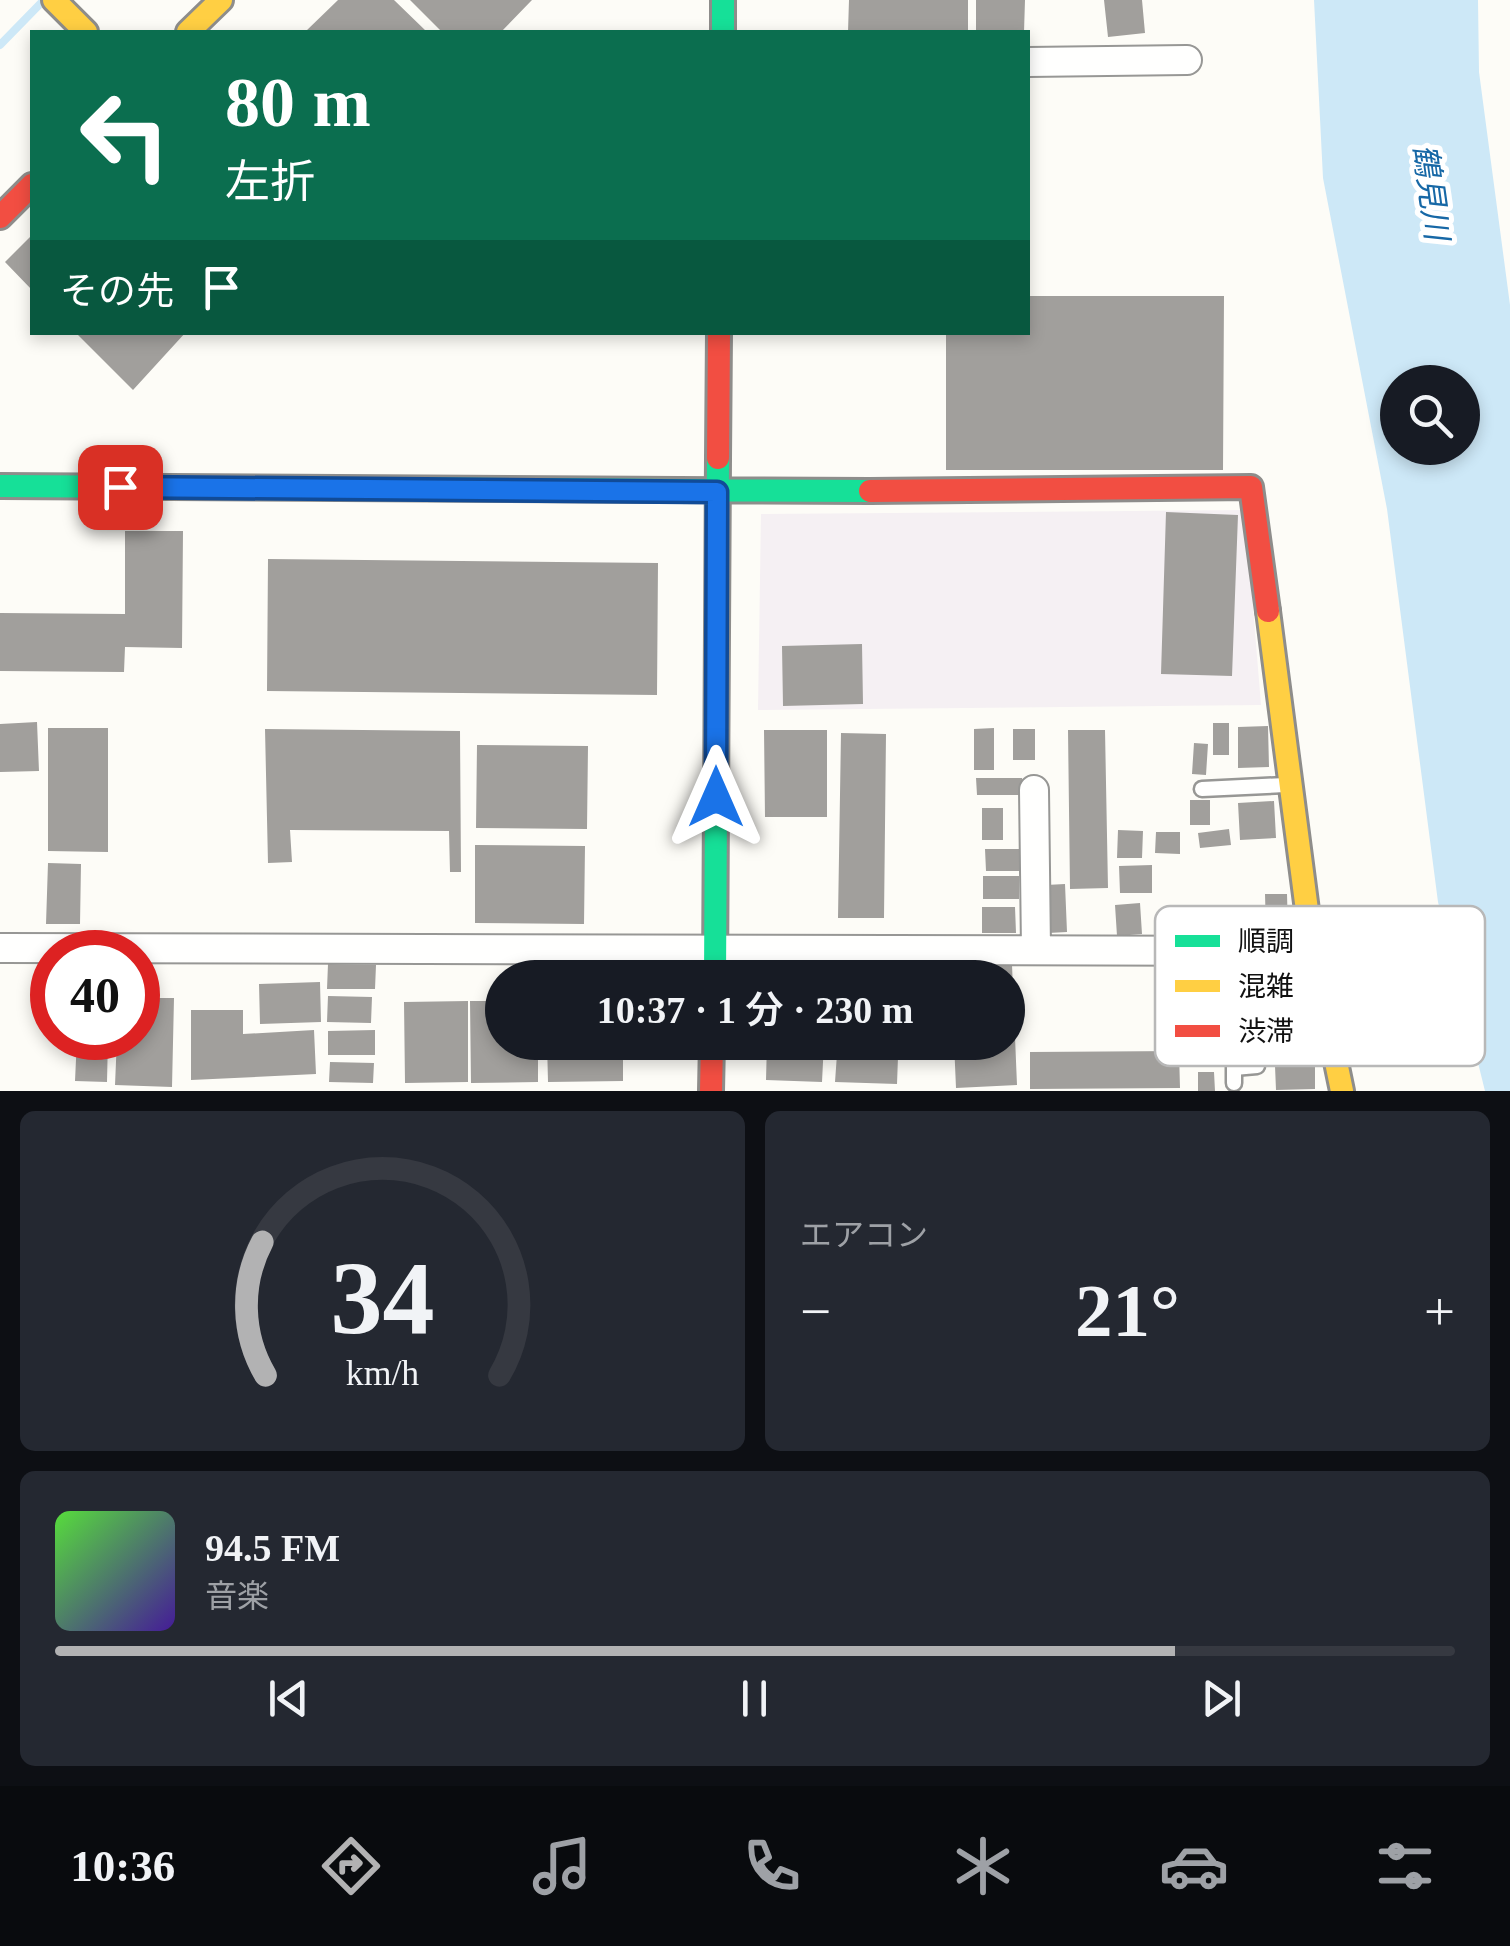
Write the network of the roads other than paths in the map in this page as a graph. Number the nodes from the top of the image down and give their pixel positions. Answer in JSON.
{"nodes":[{"id":1,"x":221,"y":0,"type":"edge"},
{"id":2,"x":723,"y":0,"type":"edge"},
{"id":3,"x":58,"y":4,"type":"edge"},
{"id":4,"x":84,"y":30,"type":"edge"},
{"id":5,"x":190,"y":30,"type":"edge"},
{"id":6,"x":722,"y":30,"type":"edge"},
{"id":7,"x":1188,"y":60,"type":"dead end"},
{"id":8,"x":1030,"y":62,"type":"edge"},
{"id":9,"x":30,"y":187,"type":"edge"},
{"id":10,"x":0,"y":217,"type":"edge"},
{"id":11,"x":719,"y":335,"type":"edge"},
{"id":12,"x":0,"y":486,"type":"edge"},
{"id":13,"x":717,"y":492,"type":"junction"},
{"id":14,"x":1286,"y":785,"type":"junction"},
{"id":15,"x":1202,"y":789,"type":"dead end"},
{"id":16,"x":1034,"y":790,"type":"dead end"},
{"id":17,"x":1305,"y":906,"type":"edge"},
{"id":18,"x":0,"y":948,"type":"edge"},
{"id":19,"x":716,"y":949,"type":"junction"},
{"id":20,"x":1036,"y":950,"type":"junction"},
{"id":21,"x":1155,"y":951,"type":"edge"},
{"id":22,"x":716,"y":960,"type":"edge"},
{"id":23,"x":712,"y":1060,"type":"edge"},
{"id":24,"x":1234,"y":1066,"type":"edge"},
{"id":25,"x":1257,"y":1066,"type":"dead end"},
{"id":26,"x":1337,"y":1066,"type":"edge"},
{"id":27,"x":711,"y":1091,"type":"edge"},
{"id":28,"x":1342,"y":1091,"type":"edge"}],
"edges":[{"from":1,"to":5,"type":"street"},
{"from":2,"to":6,"type":"street"},
{"from":3,"to":4,"type":"street"},
{"from":7,"to":8,"type":"street"},
{"from":9,"to":10,"type":"street"},
{"from":11,"to":13,"type":"street"},
{"from":12,"to":13,"type":"street"},
{"from":13,"to":14,"type":"street"},
{"from":13,"to":19,"type":"street"},
{"from":14,"to":15,"type":"lane"},
{"from":14,"to":17,"type":"street"},
{"from":16,"to":20,"type":"street"},
{"from":18,"to":19,"type":"street"},
{"from":19,"to":20,"type":"street"},
{"from":19,"to":22,"type":"street"},
{"from":20,"to":21,"type":"street"},
{"from":23,"to":27,"type":"street"},
{"from":24,"to":25,"type":"lane"},
{"from":26,"to":28,"type":"street"}]}
